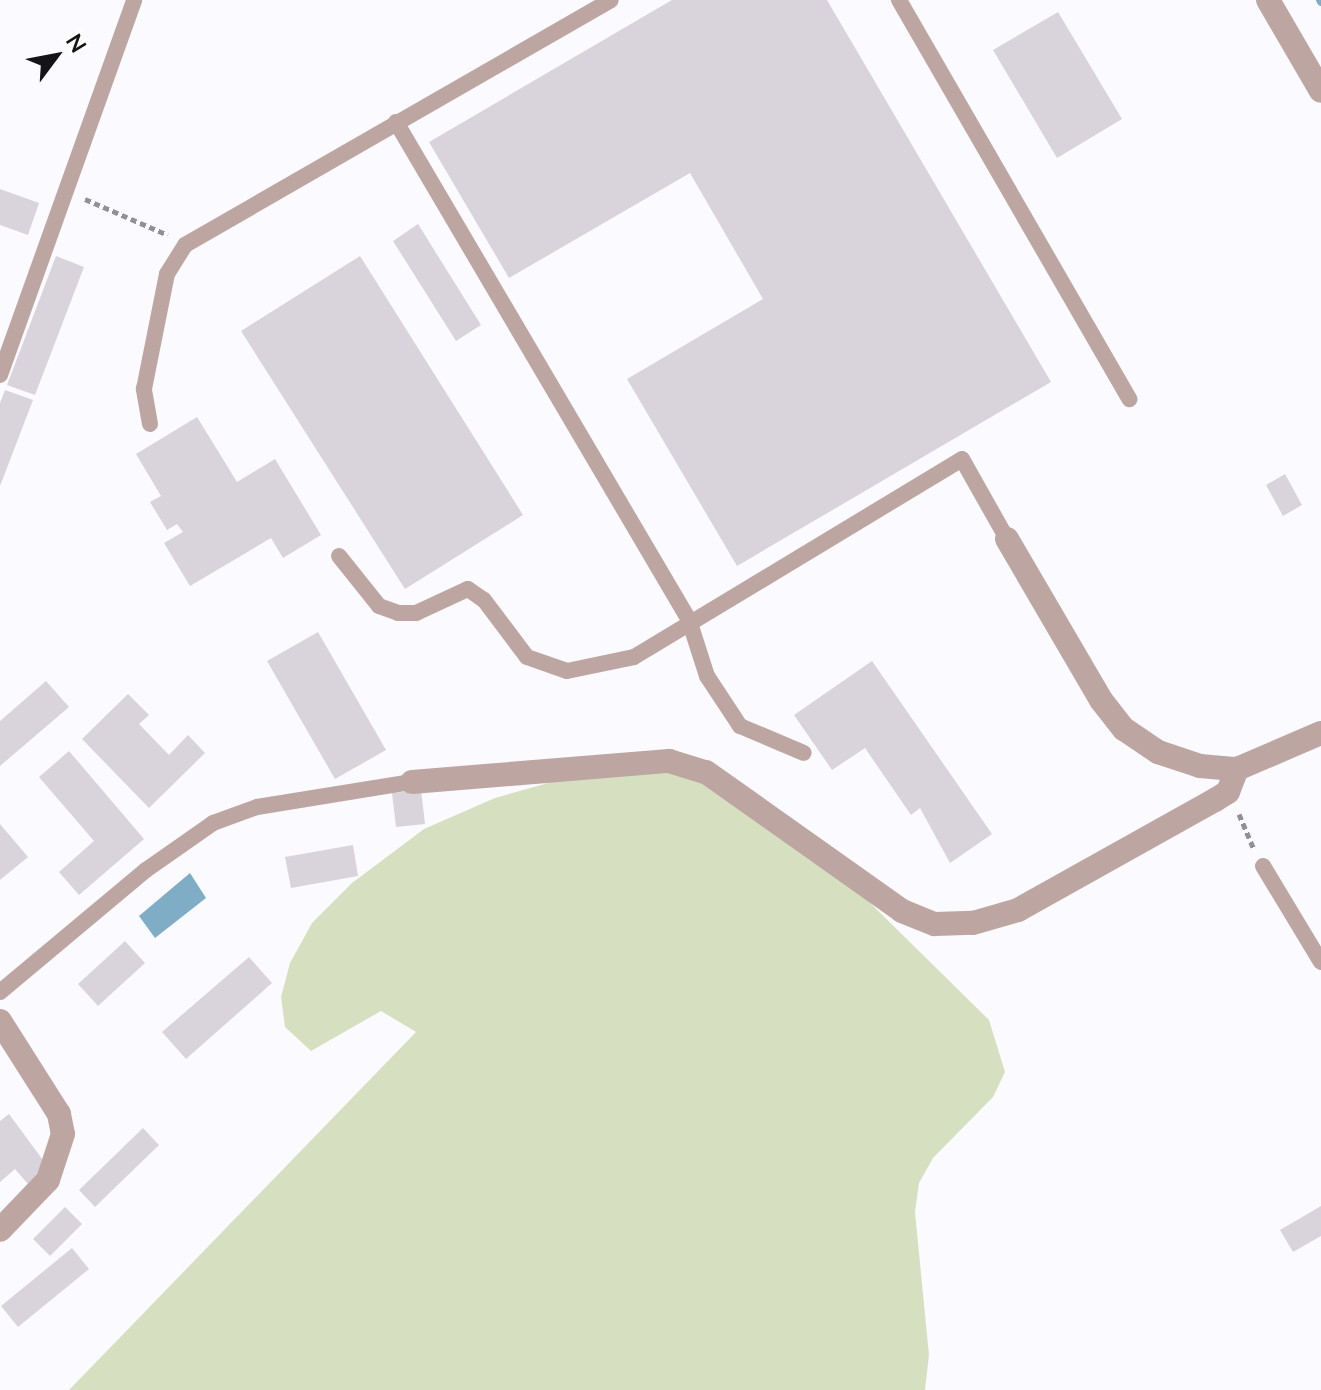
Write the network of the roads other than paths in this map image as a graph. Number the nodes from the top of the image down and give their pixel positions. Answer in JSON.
{"nodes":[{"id":1,"x":134,"y":0,"type":"edge"},
{"id":2,"x":611,"y":0,"type":"edge"},
{"id":3,"x":899,"y":0,"type":"edge"},
{"id":4,"x":1268,"y":0,"type":"edge"},
{"id":5,"x":1321,"y":91,"type":"edge"},
{"id":6,"x":396,"y":122,"type":"junction"},
{"id":7,"x":0,"y":375,"type":"edge"},
{"id":8,"x":1129,"y":399,"type":"dead end"},
{"id":9,"x":150,"y":424,"type":"dead end"},
{"id":10,"x":1007,"y":539,"type":"joint"},
{"id":11,"x":339,"y":556,"type":"dead end"},
{"id":12,"x":689,"y":620,"type":"junction"},
{"id":13,"x":1321,"y":733,"type":"edge"},
{"id":14,"x":804,"y":753,"type":"dead end"},
{"id":15,"x":1237,"y":769,"type":"junction"},
{"id":16,"x":412,"y":782,"type":"joint"},
{"id":17,"x":1263,"y":866,"type":"road end"},
{"id":18,"x":1321,"y":962,"type":"edge"},
{"id":19,"x":0,"y":992,"type":"edge"},
{"id":20,"x":0,"y":1021,"type":"edge"},
{"id":21,"x":0,"y":1230,"type":"edge"}],
"edges":[{"from":1,"to":7,"type":"lane"},
{"from":2,"to":6,"type":"lane"},
{"from":3,"to":8,"type":"lane"},
{"from":4,"to":5,"type":"street"},
{"from":6,"to":9,"type":"lane"},
{"from":6,"to":12,"type":"lane"},
{"from":10,"to":12,"type":"lane"},
{"from":10,"to":15,"type":"street"},
{"from":11,"to":12,"type":"lane"},
{"from":12,"to":14,"type":"lane"},
{"from":13,"to":15,"type":"street"},
{"from":15,"to":16,"type":"street"},
{"from":16,"to":19,"type":"lane"},
{"from":17,"to":18,"type":"lane"},
{"from":20,"to":21,"type":"street"}]}
